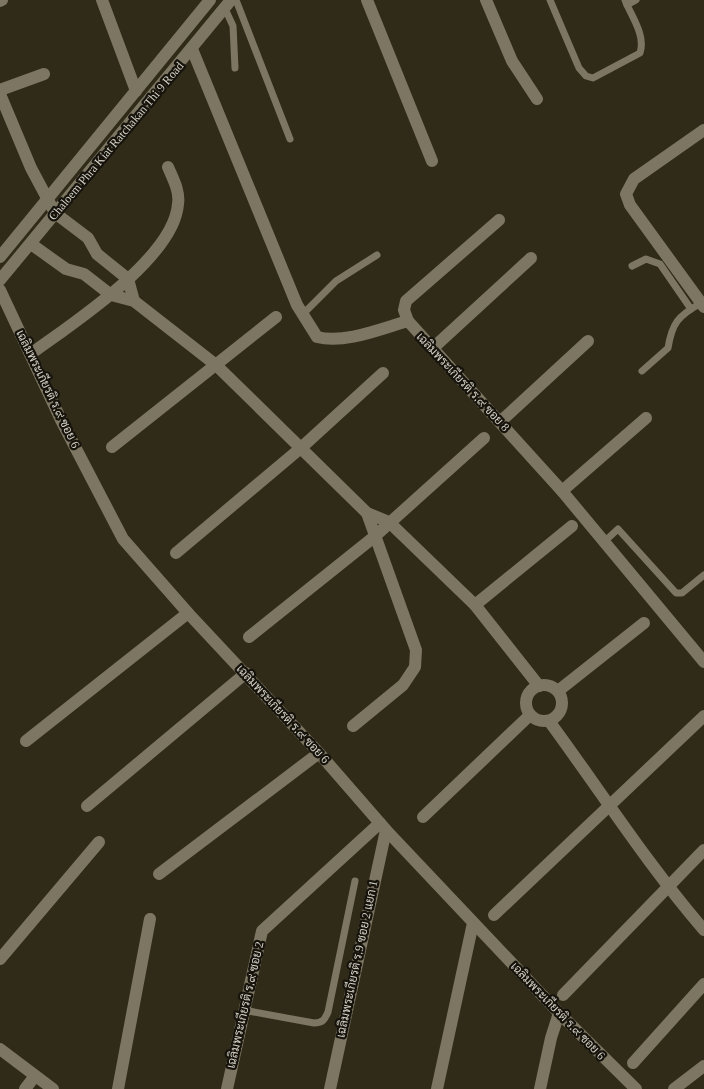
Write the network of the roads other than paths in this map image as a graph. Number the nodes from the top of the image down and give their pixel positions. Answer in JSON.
{"nodes":[{"id":1,"x":102,"y":0,"type":"edge"},
{"id":2,"x":210,"y":0,"type":"edge"},
{"id":3,"x":231,"y":0,"type":"edge"},
{"id":4,"x":236,"y":0,"type":"edge"},
{"id":5,"x":367,"y":0,"type":"edge"},
{"id":6,"x":486,"y":0,"type":"edge"},
{"id":7,"x":550,"y":0,"type":"edge"},
{"id":8,"x":636,"y":0,"type":"edge"},
{"id":9,"x":626,"y":3,"type":"edge"},
{"id":10,"x":222,"y":11,"type":"junction"},
{"id":11,"x":192,"y":49,"type":"junction"},
{"id":12,"x":235,"y":68,"type":"dead end"},
{"id":13,"x":44,"y":74,"type":"dead end"},
{"id":14,"x":136,"y":91,"type":"junction"},
{"id":15,"x":0,"y":92,"type":"edge"},
{"id":16,"x":537,"y":99,"type":"dead end"},
{"id":17,"x":704,"y":130,"type":"edge"},
{"id":18,"x":290,"y":139,"type":"dead end"},
{"id":19,"x":432,"y":161,"type":"dead end"},
{"id":20,"x":168,"y":168,"type":"dead end"},
{"id":21,"x":48,"y":198,"type":"junction"},
{"id":22,"x":56,"y":213,"type":"junction"},
{"id":23,"x":499,"y":220,"type":"dead end"},
{"id":24,"x":31,"y":244,"type":"junction"},
{"id":25,"x":377,"y":255,"type":"dead end"},
{"id":26,"x":0,"y":258,"type":"edge"},
{"id":27,"x":532,"y":258,"type":"dead end"},
{"id":28,"x":632,"y":266,"type":"dead end"},
{"id":29,"x":128,"y":279,"type":"junction"},
{"id":30,"x":0,"y":280,"type":"edge"},
{"id":31,"x":0,"y":290,"type":"edge"},
{"id":32,"x":111,"y":295,"type":"junction"},
{"id":33,"x":134,"y":301,"type":"junction"},
{"id":34,"x":699,"y":307,"type":"edge"},
{"id":35,"x":302,"y":314,"type":"junction"},
{"id":36,"x":276,"y":317,"type":"dead end"},
{"id":37,"x":408,"y":322,"type":"junction"},
{"id":38,"x":588,"y":341,"type":"dead end"},
{"id":39,"x":433,"y":348,"type":"junction"},
{"id":40,"x":32,"y":354,"type":"junction"},
{"id":41,"x":216,"y":365,"type":"junction"},
{"id":42,"x":642,"y":371,"type":"dead end"},
{"id":43,"x":383,"y":372,"type":"dead end"},
{"id":44,"x":646,"y":418,"type":"dead end"},
{"id":45,"x":500,"y":422,"type":"junction"},
{"id":46,"x":484,"y":438,"type":"dead end"},
{"id":47,"x":302,"y":446,"type":"junction"},
{"id":48,"x":112,"y":447,"type":"dead end"},
{"id":49,"x":562,"y":491,"type":"junction"},
{"id":50,"x":367,"y":513,"type":"junction"},
{"id":51,"x":389,"y":522,"type":"junction"},
{"id":52,"x":572,"y":526,"type":"dead end"},
{"id":53,"x":374,"y":536,"type":"junction"},
{"id":54,"x":605,"y":541,"type":"junction"},
{"id":55,"x":176,"y":553,"type":"dead end"},
{"id":56,"x":704,"y":575,"type":"edge"},
{"id":57,"x":475,"y":605,"type":"junction"},
{"id":58,"x":188,"y":613,"type":"junction"},
{"id":59,"x":644,"y":623,"type":"dead end"},
{"id":60,"x":249,"y":637,"type":"dead end"},
{"id":61,"x":704,"y":662,"type":"edge"},
{"id":62,"x":246,"y":673,"type":"junction"},
{"id":63,"x":539,"y":686,"type":"junction"},
{"id":64,"x":558,"y":691,"type":"junction"},
{"id":65,"x":530,"y":714,"type":"junction"},
{"id":66,"x":704,"y":716,"type":"edge"},
{"id":67,"x":548,"y":721,"type":"junction"},
{"id":68,"x":353,"y":726,"type":"dead end"},
{"id":69,"x":26,"y":741,"type":"dead end"},
{"id":70,"x":319,"y":753,"type":"junction"},
{"id":71,"x":610,"y":803,"type":"junction"},
{"id":72,"x":87,"y":806,"type":"dead end"},
{"id":73,"x":423,"y":817,"type":"dead end"},
{"id":74,"x":383,"y":826,"type":"junction"},
{"id":75,"x":99,"y":842,"type":"dead end"},
{"id":76,"x":704,"y":850,"type":"edge"},
{"id":77,"x":159,"y":874,"type":"dead end"},
{"id":78,"x":355,"y":882,"type":"dead end"},
{"id":79,"x":667,"y":887,"type":"junction"},
{"id":80,"x":494,"y":915,"type":"dead end"},
{"id":81,"x":150,"y":919,"type":"dead end"},
{"id":82,"x":473,"y":923,"type":"junction"},
{"id":83,"x":704,"y":930,"type":"edge"},
{"id":84,"x":0,"y":960,"type":"edge"},
{"id":85,"x":704,"y":984,"type":"edge"},
{"id":86,"x":563,"y":995,"type":"dead end"},
{"id":87,"x":243,"y":1010,"type":"junction"},
{"id":88,"x":559,"y":1013,"type":"junction"},
{"id":89,"x":0,"y":1049,"type":"edge"},
{"id":90,"x":633,"y":1063,"type":"dead end"},
{"id":91,"x":704,"y":1066,"type":"edge"},
{"id":92,"x":35,"y":1076,"type":"junction"},
{"id":93,"x":25,"y":1089,"type":"edge"},
{"id":94,"x":53,"y":1089,"type":"edge"},
{"id":95,"x":118,"y":1089,"type":"edge"},
{"id":96,"x":227,"y":1089,"type":"edge"},
{"id":97,"x":330,"y":1089,"type":"edge"},
{"id":98,"x":437,"y":1089,"type":"edge"},
{"id":99,"x":540,"y":1089,"type":"edge"},
{"id":100,"x":636,"y":1089,"type":"edge"},
{"id":101,"x":674,"y":1089,"type":"edge"}],
"edges":[{"from":1,"to":14,"type":"street"},
{"from":2,"to":14,"type":"street","name":"Chaloem Phra Kiat Ratchakan Thi 9 Road"},
{"from":3,"to":10,"type":"street","name":"Chaloem Phra Kiat Ratchakan Thi 9 Road"},
{"from":4,"to":18,"type":"lane"},
{"from":5,"to":19,"type":"street"},
{"from":6,"to":16,"type":"street"},
{"from":7,"to":9,"type":"lane"},
{"from":8,"to":9,"type":"lane"},
{"from":10,"to":11,"type":"street","name":"Chaloem Phra Kiat Ratchakan Thi 9 Road"},
{"from":10,"to":12,"type":"lane"},
{"from":11,"to":22,"type":"street","name":"Chaloem Phra Kiat Ratchakan Thi 9 Road"},
{"from":11,"to":35,"type":"street","name":"เฉลิมพระเกียรติ ร.๙ ซอย 8"},
{"from":13,"to":15,"type":"street"},
{"from":14,"to":21,"type":"street","name":"Chaloem Phra Kiat Ratchakan Thi 9 Road"},
{"from":15,"to":21,"type":"street"},
{"from":17,"to":34,"type":"street"},
{"from":20,"to":29,"type":"street"},
{"from":21,"to":22,"type":"street"},
{"from":21,"to":26,"type":"street","name":"Chaloem Phra Kiat Ratchakan Thi 9 Road"},
{"from":22,"to":24,"type":"street","name":"Chaloem Phra Kiat Ratchakan Thi 9 Road"},
{"from":22,"to":29,"type":"street"},
{"from":23,"to":37,"type":"street"},
{"from":24,"to":30,"type":"street","name":"Chaloem Phra Kiat Ratchakan Thi 9 Road"},
{"from":24,"to":32,"type":"street"},
{"from":25,"to":35,"type":"lane"},
{"from":27,"to":39,"type":"street"},
{"from":28,"to":34,"type":"lane"},
{"from":29,"to":32,"type":"street"},
{"from":29,"to":33,"type":"street"},
{"from":31,"to":40,"type":"street","name":"เฉลิมพระเกียรติ ร.๙ ซอย 6"},
{"from":32,"to":33,"type":"street"},
{"from":32,"to":40,"type":"street"},
{"from":33,"to":41,"type":"street"},
{"from":34,"to":42,"type":"lane"},
{"from":35,"to":37,"type":"street","name":"เฉลิมพระเกียรติ ร.๙ ซอย 8"},
{"from":36,"to":41,"type":"street"},
{"from":37,"to":39,"type":"street","name":"เฉลิมพระเกียรติ ร.๙ ซอย 8"},
{"from":38,"to":45,"type":"street"},
{"from":39,"to":45,"type":"street","name":"เฉลิมพระเกียรติ ร.๙ ซอย 8"},
{"from":40,"to":58,"type":"street","name":"เฉลิมพระเกียรติ ร.๙ ซอย 6"},
{"from":41,"to":47,"type":"street"},
{"from":41,"to":48,"type":"street"},
{"from":43,"to":47,"type":"street"},
{"from":44,"to":49,"type":"street"},
{"from":45,"to":49,"type":"street","name":"เฉลิมพระเกียรติ ร.๙ ซอย 8"},
{"from":46,"to":51,"type":"street"},
{"from":47,"to":50,"type":"street"},
{"from":47,"to":55,"type":"street"},
{"from":49,"to":54,"type":"street","name":"เฉลิมพระเกียรติ ร.๙ ซอย 8"},
{"from":50,"to":51,"type":"street"},
{"from":50,"to":53,"type":"street"},
{"from":51,"to":53,"type":"street"},
{"from":51,"to":57,"type":"street"},
{"from":52,"to":57,"type":"street"},
{"from":53,"to":60,"type":"street"},
{"from":53,"to":68,"type":"street"},
{"from":54,"to":56,"type":"lane"},
{"from":54,"to":61,"type":"street","name":"เฉลิมพระเกียรติ ร.๙ ซอย 8"},
{"from":57,"to":63,"type":"street"},
{"from":58,"to":62,"type":"street","name":"เฉลิมพระเกียรติ ร.๙ ซอย 6"},
{"from":58,"to":69,"type":"street"},
{"from":59,"to":64,"type":"street"},
{"from":62,"to":70,"type":"street","name":"เฉลิมพระเกียรติ ร.๙ ซอย 6"},
{"from":62,"to":72,"type":"street"},
{"from":63,"to":64,"type":"street"},
{"from":63,"to":65,"type":"street"},
{"from":64,"to":67,"type":"street"},
{"from":65,"to":67,"type":"street"},
{"from":65,"to":73,"type":"street"},
{"from":66,"to":71,"type":"street"},
{"from":67,"to":71,"type":"street"},
{"from":70,"to":74,"type":"street","name":"เฉลิมพระเกียรติ ร.๙ ซอย 6"},
{"from":70,"to":77,"type":"street"},
{"from":71,"to":79,"type":"street"},
{"from":71,"to":80,"type":"street"},
{"from":74,"to":82,"type":"street","name":"เฉลิมพระเกียรติ ร.๙ ซอย 6"},
{"from":74,"to":87,"type":"street","name":"เฉลิมพระเกียรติ ร.๙ ซอย 2"},
{"from":74,"to":97,"type":"street","name":"เฉลิมพระเกียรติ ร.9 ซอย 2 แยก 1"},
{"from":75,"to":84,"type":"street"},
{"from":76,"to":79,"type":"street"},
{"from":78,"to":87,"type":"lane"},
{"from":79,"to":83,"type":"street"},
{"from":79,"to":86,"type":"street"},
{"from":81,"to":95,"type":"street"},
{"from":82,"to":88,"type":"street","name":"เฉลิมพระเกียรติ ร.๙ ซอย 6"},
{"from":82,"to":98,"type":"street"},
{"from":85,"to":90,"type":"street"},
{"from":87,"to":96,"type":"street","name":"เฉลิมพระเกียรติ ร.๙ ซอย 2"},
{"from":88,"to":99,"type":"street"},
{"from":88,"to":100,"type":"street","name":"เฉลิมพระเกียรติ ร.๙ ซอย 6"},
{"from":89,"to":92,"type":"street"},
{"from":91,"to":101,"type":"street"},
{"from":92,"to":93,"type":"street"},
{"from":92,"to":94,"type":"street"}]}
